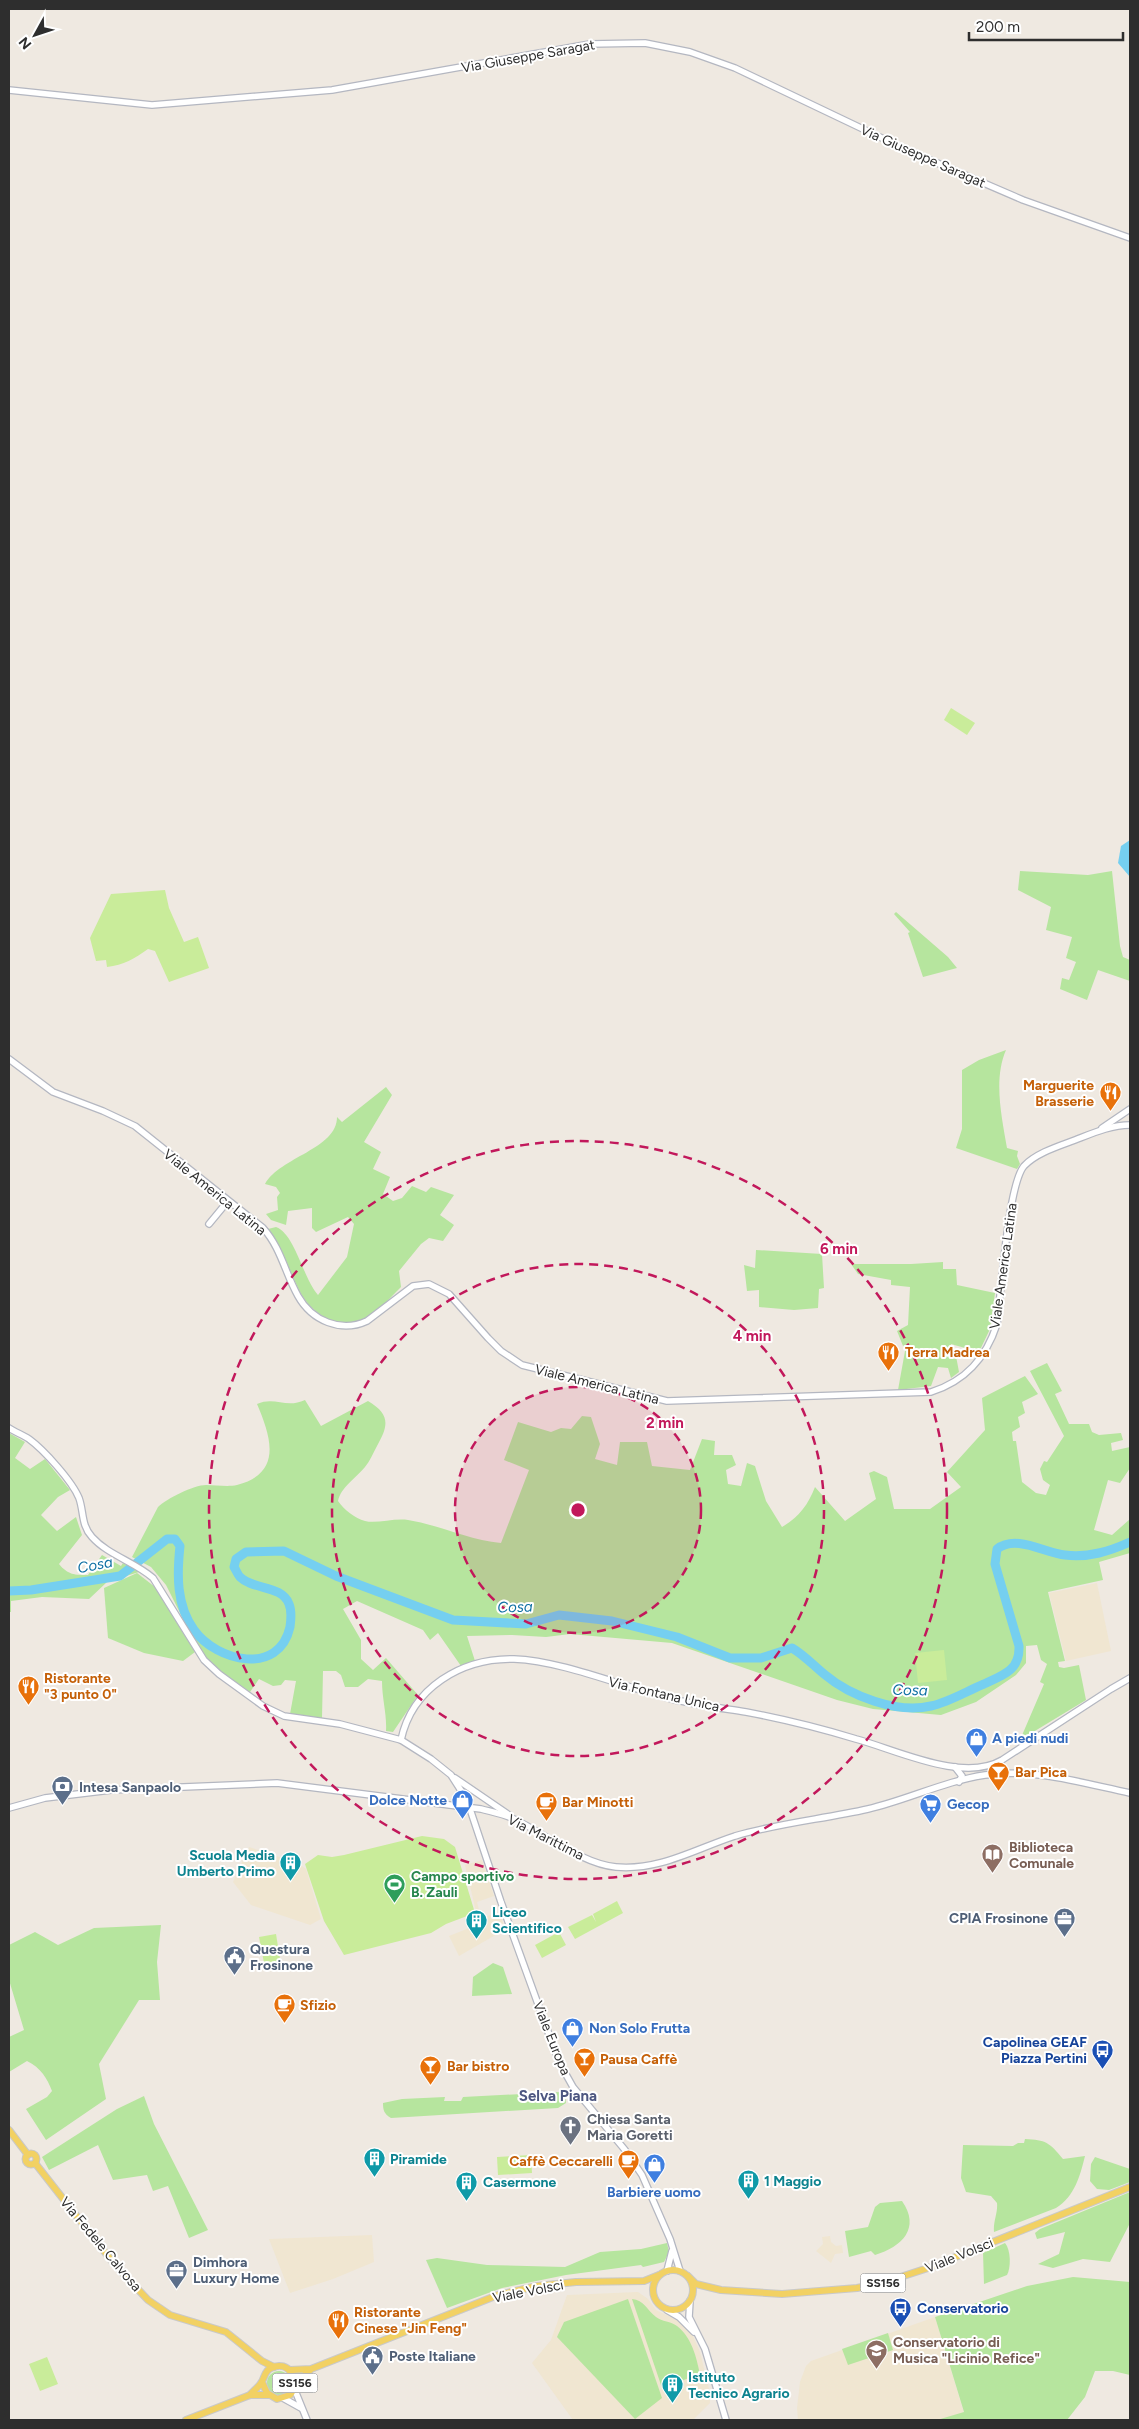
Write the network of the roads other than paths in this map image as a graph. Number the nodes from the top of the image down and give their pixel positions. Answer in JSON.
{"nodes":[{"id":1,"x":9,"y":90,"type":"edge"},
{"id":2,"x":1130,"y":238,"type":"edge"},
{"id":3,"x":9,"y":1059,"type":"edge"},
{"id":4,"x":1129,"y":1110,"type":"edge"},
{"id":5,"x":1129,"y":1125,"type":"edge"},
{"id":6,"x":1096,"y":1132,"type":"junction"},
{"id":7,"x":228,"y":1201,"type":"junction"},
{"id":8,"x":209,"y":1224,"type":"dead end"},
{"id":9,"x":9,"y":1428,"type":"edge"},
{"id":10,"x":1130,"y":1678,"type":"edge"},
{"id":11,"x":401,"y":1740,"type":"junction"},
{"id":12,"x":1003,"y":1760,"type":"junction"},
{"id":13,"x":957,"y":1767,"type":"junction"},
{"id":14,"x":1008,"y":1774,"type":"junction"},
{"id":15,"x":451,"y":1775,"type":"junction"},
{"id":16,"x":959,"y":1782,"type":"junction"},
{"id":17,"x":1130,"y":1793,"type":"edge"},
{"id":18,"x":469,"y":1807,"type":"junction"},
{"id":19,"x":9,"y":1808,"type":"edge"},
{"id":20,"x":513,"y":1818,"type":"junction"},
{"id":21,"x":9,"y":2130,"type":"edge"},
{"id":22,"x":1129,"y":2187,"type":"edge"},
{"id":23,"x":672,"y":2249,"type":"junction"},
{"id":24,"x":667,"y":2271,"type":"junction"},
{"id":25,"x":680,"y":2271,"type":"junction"},
{"id":26,"x":659,"y":2275,"type":"junction"},
{"id":27,"x":688,"y":2276,"type":"junction"},
{"id":28,"x":633,"y":2281,"type":"junction"},
{"id":29,"x":721,"y":2290,"type":"junction"},
{"id":30,"x":653,"y":2293,"type":"junction"},
{"id":31,"x":692,"y":2298,"type":"junction"},
{"id":32,"x":667,"y":2310,"type":"junction"},
{"id":33,"x":698,"y":2335,"type":"junction"},
{"id":34,"x":254,"y":2355,"type":"junction"},
{"id":35,"x":274,"y":2367,"type":"junction"},
{"id":36,"x":311,"y":2369,"type":"junction"},
{"id":37,"x":290,"y":2370,"type":"junction"},
{"id":38,"x":263,"y":2380,"type":"junction"},
{"id":39,"x":295,"y":2386,"type":"junction"},
{"id":40,"x":250,"y":2395,"type":"junction"},
{"id":41,"x":269,"y":2395,"type":"junction"},
{"id":42,"x":283,"y":2398,"type":"junction"},
{"id":43,"x":301,"y":2408,"type":"junction"},
{"id":44,"x":186,"y":2420,"type":"edge"},
{"id":45,"x":307,"y":2420,"type":"edge"},
{"id":46,"x":726,"y":2420,"type":"edge"}],
"edges":[{"from":1,"to":2,"type":"main road","name":"Via Giuseppe Saragat"},
{"from":3,"to":7,"type":"main road","name":"Viale America Latina"},
{"from":4,"to":5,"type":"main road"},
{"from":4,"to":6,"type":"main road"},
{"from":5,"to":6,"type":"main road","name":"Viale America Latina"},
{"from":6,"to":7,"type":"main road","name":"Viale America Latina"},
{"from":7,"to":8,"type":"main road"},
{"from":9,"to":11,"type":"main road"},
{"from":10,"to":12,"type":"main road","name":"Via Fontana Unica"},
{"from":11,"to":13,"type":"main road","name":"Via Fontana Unica"},
{"from":11,"to":15,"type":"main road"},
{"from":12,"to":13,"type":"main road","name":"Via Fontana Unica"},
{"from":12,"to":14,"type":"main road"},
{"from":13,"to":16,"type":"main road"},
{"from":14,"to":16,"type":"main road","name":"Via Marittima"},
{"from":14,"to":17,"type":"main road","name":"Via Marittima"},
{"from":15,"to":18,"type":"main road","name":"Viale Europa"},
{"from":15,"to":20,"type":"main road"},
{"from":16,"to":20,"type":"main road","name":"Via Marittima"},
{"from":18,"to":19,"type":"main road","name":"Via Marittima"},
{"from":18,"to":20,"type":"main road","name":"Via Marittima"},
{"from":18,"to":23,"type":"main road","name":"Viale Europa"},
{"from":21,"to":34,"type":"main road","name":"Via Fedele Calvosa"},
{"from":22,"to":29,"type":"main road","name":"Viale Volsci","number":"SS156"},
{"from":23,"to":24,"type":"main road"},
{"from":23,"to":25,"type":"main road","name":"Viale Europa"},
{"from":24,"to":25,"type":"main road","number":"SS156"},
{"from":24,"to":26,"type":"main road","number":"SS156"},
{"from":25,"to":27,"type":"main road","name":"Viale Volsci","number":"SS156"},
{"from":26,"to":28,"type":"main road","number":"SS156"},
{"from":26,"to":30,"type":"main road"},
{"from":27,"to":29,"type":"main road","name":"Viale Volsci","number":"SS156"},
{"from":27,"to":31,"type":"main road"},
{"from":28,"to":30,"type":"main road","number":"SS156"},
{"from":28,"to":36,"type":"main road","name":"Viale Volsci","number":"SS156"},
{"from":29,"to":31,"type":"main road","name":"Viale Volsci","number":"SS156"},
{"from":30,"to":32,"type":"main road","number":"SS156"},
{"from":31,"to":32,"type":"main road","name":"Viale Volsci","number":"SS156"},
{"from":31,"to":33,"type":"main road"},
{"from":32,"to":33,"type":"main road"},
{"from":33,"to":46,"type":"main road"},
{"from":34,"to":35,"type":"main road","name":"Via Fedele Calvosa"},
{"from":34,"to":38,"type":"main road","name":"Via Fedele Calvosa"},
{"from":35,"to":37,"type":"main road","number":"SS156"},
{"from":35,"to":38,"type":"main road","number":"SS156"},
{"from":36,"to":37,"type":"main road","name":"Viale Volsci","number":"SS156"},
{"from":36,"to":39,"type":"main road","name":"Viale Volsci","number":"SS156"},
{"from":37,"to":39,"type":"main road","number":"SS156"},
{"from":38,"to":40,"type":"main road","number":"SS156"},
{"from":38,"to":41,"type":"main road","number":"SS156"},
{"from":39,"to":42,"type":"main road","number":"SS156"},
{"from":39,"to":43,"type":"main road"},
{"from":40,"to":41,"type":"main road","number":"SS156"},
{"from":40,"to":44,"type":"main road","number":"SS156"},
{"from":41,"to":42,"type":"main road","number":"SS156"},
{"from":42,"to":43,"type":"main road"},
{"from":43,"to":45,"type":"main road"}]}
